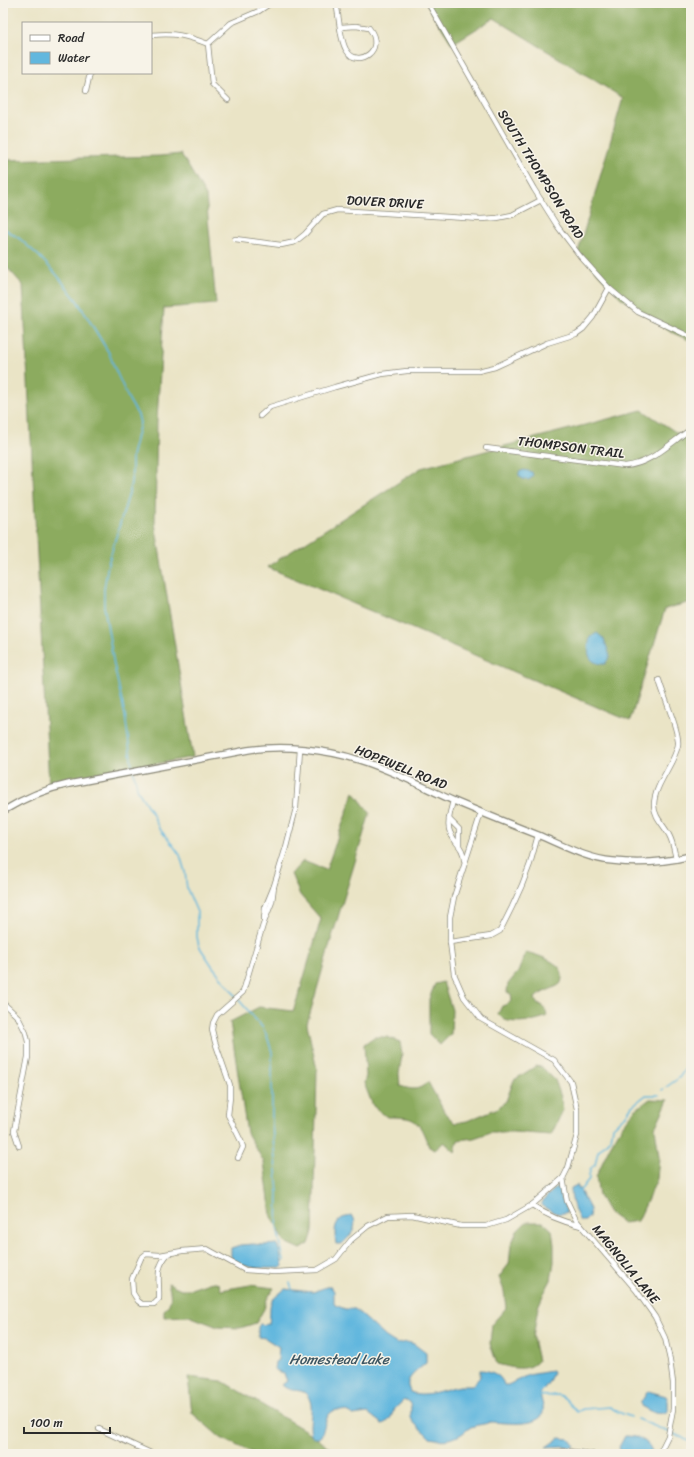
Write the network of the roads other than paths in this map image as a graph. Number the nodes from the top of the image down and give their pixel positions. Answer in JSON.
{"nodes":[{"id":1,"x":271,"y":3,"type":"edge"},
{"id":2,"x":336,"y":3,"type":"edge"},
{"id":3,"x":428,"y":3,"type":"edge"},
{"id":4,"x":341,"y":27,"type":"junction"},
{"id":5,"x":152,"y":35,"type":"edge"},
{"id":6,"x":208,"y":44,"type":"junction"},
{"id":7,"x":90,"y":74,"type":"edge"},
{"id":8,"x":86,"y":91,"type":"dead end"},
{"id":9,"x":228,"y":100,"type":"dead end"},
{"id":10,"x":541,"y":200,"type":"junction"},
{"id":11,"x":235,"y":239,"type":"dead end"},
{"id":12,"x":609,"y":288,"type":"junction"},
{"id":13,"x":691,"y":337,"type":"edge"},
{"id":14,"x":260,"y":416,"type":"dead end"},
{"id":15,"x":691,"y":429,"type":"edge"},
{"id":16,"x":486,"y":448,"type":"dead end"},
{"id":17,"x":659,"y":680,"type":"dead end"},
{"id":18,"x":300,"y":749,"type":"junction"},
{"id":19,"x":453,"y":800,"type":"junction"},
{"id":20,"x":3,"y":810,"type":"edge"},
{"id":21,"x":481,"y":813,"type":"junction"},
{"id":22,"x":449,"y":819,"type":"junction"},
{"id":23,"x":538,"y":836,"type":"junction"},
{"id":24,"x":459,"y":845,"type":"junction"},
{"id":25,"x":691,"y":856,"type":"edge"},
{"id":26,"x":676,"y":858,"type":"junction"},
{"id":27,"x":464,"y":866,"type":"junction"},
{"id":28,"x":450,"y":942,"type":"junction"},
{"id":29,"x":3,"y":1002,"type":"edge"},
{"id":30,"x":20,"y":1146,"type":"dead end"},
{"id":31,"x":238,"y":1158,"type":"dead end"},
{"id":32,"x":563,"y":1178,"type":"junction"},
{"id":33,"x":532,"y":1205,"type":"junction"},
{"id":34,"x":581,"y":1226,"type":"junction"},
{"id":35,"x":168,"y":1254,"type":"junction"},
{"id":36,"x":98,"y":1429,"type":"dead end"},
{"id":37,"x":153,"y":1454,"type":"edge"},
{"id":38,"x":545,"y":1454,"type":"edge"},
{"id":39,"x":592,"y":1454,"type":"edge"},
{"id":40,"x":659,"y":1454,"type":"edge"}],
"edges":[{"from":1,"to":6,"type":"street"},
{"from":2,"to":4,"type":"street"},
{"from":3,"to":10,"type":"street","name":"SOUTH THOMPSON ROAD"},
{"from":4,"to":4,"type":"street"},
{"from":5,"to":6,"type":"street"},
{"from":6,"to":9,"type":"street"},
{"from":7,"to":8,"type":"street"},
{"from":10,"to":11,"type":"street","name":"DOVER DRIVE"},
{"from":10,"to":12,"type":"street","name":"SOUTH THOMPSON ROAD"},
{"from":12,"to":13,"type":"street","name":"SOUTH THOMPSON ROAD"},
{"from":12,"to":14,"type":"street"},
{"from":15,"to":16,"type":"street","name":"THOMPSON TRAIL"},
{"from":17,"to":26,"type":"street"},
{"from":18,"to":19,"type":"street","name":"HOPEWELL ROAD"},
{"from":18,"to":20,"type":"street","name":"HOPEWELL ROAD"},
{"from":18,"to":31,"type":"street"},
{"from":19,"to":21,"type":"street","name":"HOPEWELL ROAD"},
{"from":19,"to":22,"type":"street"},
{"from":21,"to":23,"type":"street","name":"HOPEWELL ROAD"},
{"from":21,"to":27,"type":"street"},
{"from":22,"to":24,"type":"street"},
{"from":22,"to":24,"type":"street"},
{"from":23,"to":26,"type":"street","name":"HOPEWELL ROAD"},
{"from":23,"to":28,"type":"street"},
{"from":24,"to":27,"type":"street"},
{"from":25,"to":26,"type":"street","name":"HOPEWELL ROAD"},
{"from":27,"to":28,"type":"street"},
{"from":28,"to":32,"type":"street"},
{"from":29,"to":30,"type":"street"},
{"from":32,"to":33,"type":"street"},
{"from":32,"to":34,"type":"street","name":"MAGNOLIA LANE"},
{"from":33,"to":34,"type":"street","name":"MAGNOLIA LANE"},
{"from":33,"to":35,"type":"street"},
{"from":34,"to":40,"type":"street","name":"MAGNOLIA LANE"},
{"from":35,"to":35,"type":"street"},
{"from":36,"to":37,"type":"street"},
{"from":38,"to":39,"type":"street"}]}
